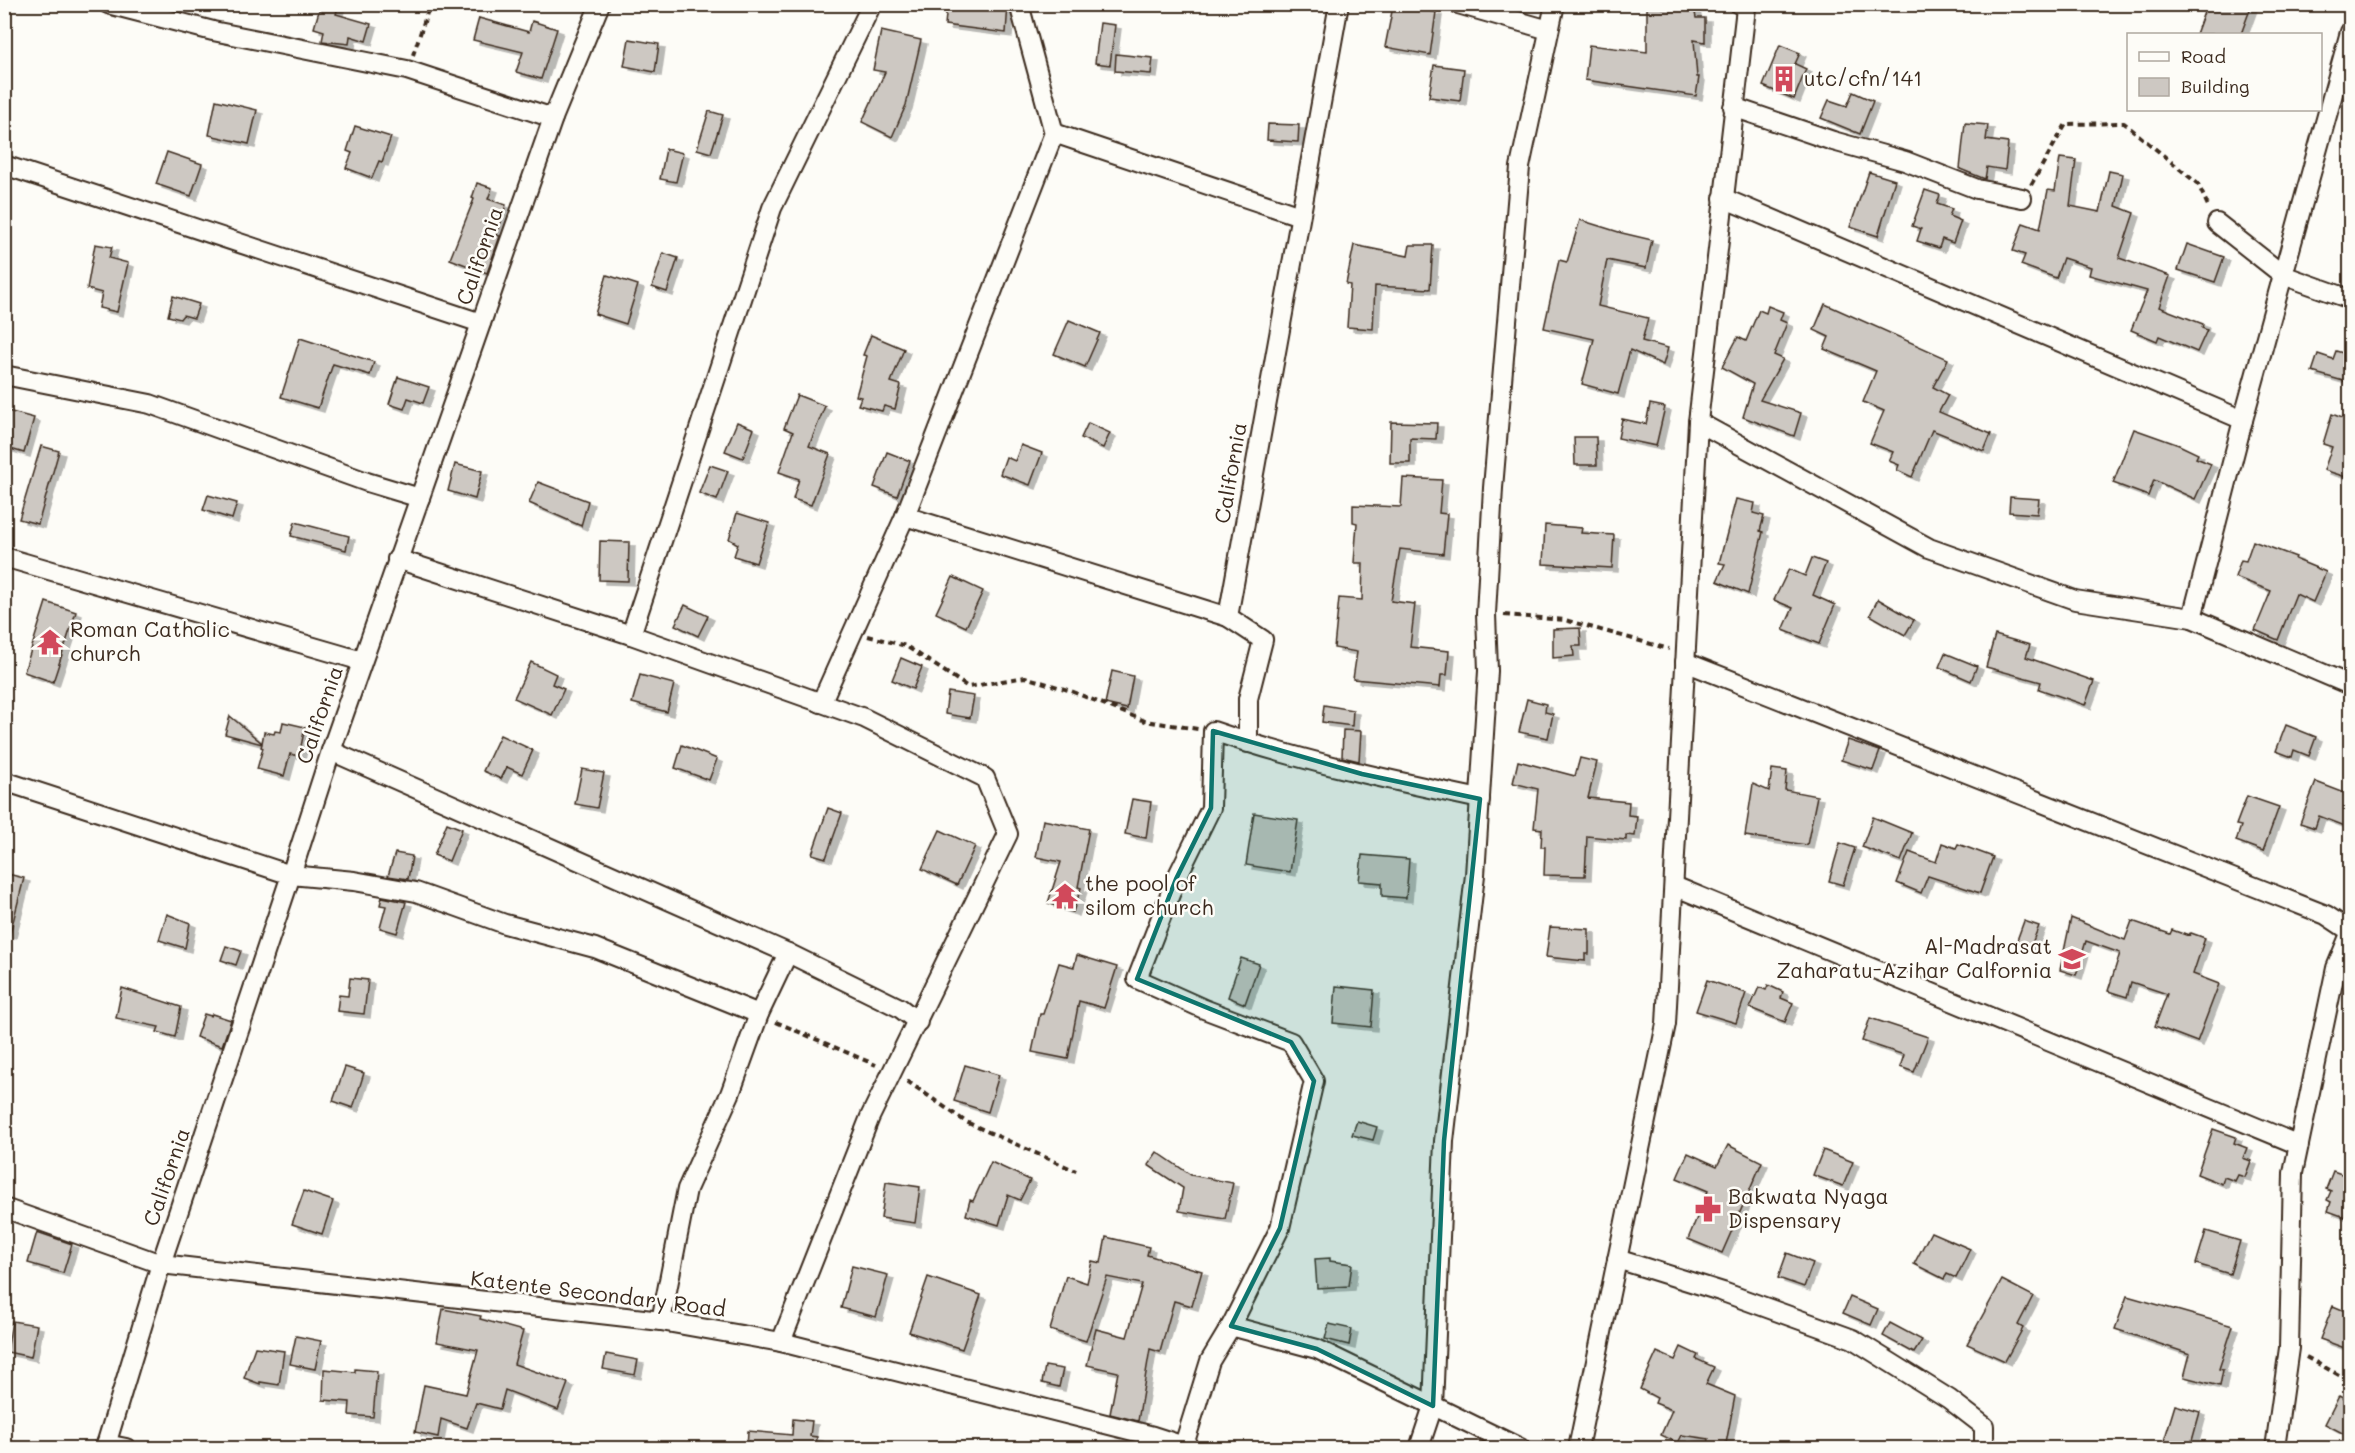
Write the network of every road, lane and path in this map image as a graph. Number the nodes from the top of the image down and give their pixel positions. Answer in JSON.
{"nodes":[{"id":1,"x":108,"y":4,"type":"edge"},
{"id":2,"x":430,"y":4,"type":"edge"},
{"id":3,"x":600,"y":4,"type":"edge"},
{"id":4,"x":872,"y":4,"type":"edge"},
{"id":5,"x":1019,"y":4,"type":"edge"},
{"id":6,"x":1339,"y":4,"type":"edge"},
{"id":7,"x":1458,"y":4,"type":"edge"},
{"id":8,"x":1555,"y":4,"type":"edge"},
{"id":9,"x":1739,"y":4,"type":"edge"},
{"id":10,"x":1549,"y":30,"type":"junction"},
{"id":11,"x":2350,"y":32,"type":"edge"},
{"id":12,"x":407,"y":70,"type":"junction"},
{"id":13,"x":1733,"y":107,"type":"junction"},
{"id":14,"x":553,"y":118,"type":"junction"},
{"id":15,"x":1054,"y":133,"type":"junction"},
{"id":16,"x":4,"y":165,"type":"edge"},
{"id":17,"x":1723,"y":198,"type":"junction"},
{"id":18,"x":2022,"y":198,"type":"joint"},
{"id":19,"x":1300,"y":216,"type":"junction"},
{"id":20,"x":2217,"y":223,"type":"joint"},
{"id":21,"x":2283,"y":275,"type":"junction"},
{"id":22,"x":2350,"y":299,"type":"edge"},
{"id":23,"x":481,"y":323,"type":"junction"},
{"id":24,"x":4,"y":375,"type":"edge"},
{"id":25,"x":2243,"y":420,"type":"junction"},
{"id":26,"x":1698,"y":422,"type":"junction"},
{"id":27,"x":420,"y":498,"type":"junction"},
{"id":28,"x":905,"y":516,"type":"junction"},
{"id":29,"x":4,"y":557,"type":"edge"},
{"id":30,"x":397,"y":559,"type":"junction"},
{"id":31,"x":1486,"y":614,"type":"junction"},
{"id":32,"x":1228,"y":617,"type":"junction"},
{"id":33,"x":2192,"y":618,"type":"junction"},
{"id":34,"x":852,"y":632,"type":"junction"},
{"id":35,"x":632,"y":635,"type":"junction"},
{"id":36,"x":1685,"y":658,"type":"junction"},
{"id":37,"x":362,"y":661,"type":"junction"},
{"id":38,"x":2350,"y":685,"type":"edge"},
{"id":39,"x":820,"y":703,"type":"junction"},
{"id":40,"x":1213,"y":731,"type":"junction"},
{"id":41,"x":1248,"y":743,"type":"junction"},
{"id":42,"x":331,"y":751,"type":"junction"},
{"id":43,"x":4,"y":781,"type":"edge"},
{"id":44,"x":1480,"y":799,"type":"junction"},
{"id":45,"x":291,"y":875,"type":"junction"},
{"id":46,"x":1674,"y":886,"type":"junction"},
{"id":47,"x":2350,"y":933,"type":"edge"},
{"id":48,"x":788,"y":953,"type":"junction"},
{"id":49,"x":759,"y":1014,"type":"junction"},
{"id":50,"x":918,"y":1022,"type":"junction"},
{"id":51,"x":894,"y":1072,"type":"junction"},
{"id":52,"x":2299,"y":1145,"type":"junction"},
{"id":53,"x":1076,"y":1171,"type":"dead end"},
{"id":54,"x":4,"y":1208,"type":"edge"},
{"id":55,"x":1617,"y":1258,"type":"junction"},
{"id":56,"x":161,"y":1264,"type":"junction"},
{"id":57,"x":661,"y":1322,"type":"junction"},
{"id":58,"x":1231,"y":1326,"type":"junction"},
{"id":59,"x":781,"y":1342,"type":"junction"},
{"id":60,"x":2289,"y":1348,"type":"junction"},
{"id":61,"x":2350,"y":1381,"type":"edge"},
{"id":62,"x":1433,"y":1406,"type":"junction"},
{"id":63,"x":106,"y":1446,"type":"edge"},
{"id":64,"x":1184,"y":1447,"type":"edge"},
{"id":65,"x":126,"y":1449,"type":"edge"},
{"id":66,"x":1419,"y":1449,"type":"edge"},
{"id":67,"x":1520,"y":1449,"type":"edge"},
{"id":68,"x":1578,"y":1449,"type":"edge"},
{"id":69,"x":1984,"y":1449,"type":"edge"},
{"id":70,"x":2275,"y":1449,"type":"edge"}],
"edges":[{"from":1,"to":12,"type":"street"},
{"from":2,"to":12,"type":"path"},
{"from":3,"to":14,"type":"street","name":"California"},
{"from":4,"to":35,"type":"street"},
{"from":5,"to":15,"type":"street"},
{"from":6,"to":19,"type":"street","name":"California"},
{"from":7,"to":10,"type":"street"},
{"from":8,"to":10,"type":"street"},
{"from":9,"to":13,"type":"street"},
{"from":10,"to":31,"type":"street"},
{"from":11,"to":21,"type":"street"},
{"from":12,"to":14,"type":"street"},
{"from":13,"to":17,"type":"street"},
{"from":13,"to":18,"type":"street"},
{"from":14,"to":23,"type":"street","name":"California"},
{"from":15,"to":19,"type":"street"},
{"from":15,"to":28,"type":"street"},
{"from":16,"to":23,"type":"street"},
{"from":17,"to":25,"type":"street"},
{"from":17,"to":26,"type":"street"},
{"from":18,"to":20,"type":"path"},
{"from":19,"to":32,"type":"street","name":"California"},
{"from":20,"to":21,"type":"street"},
{"from":21,"to":22,"type":"street"},
{"from":21,"to":25,"type":"street"},
{"from":23,"to":27,"type":"street","name":"California"},
{"from":24,"to":27,"type":"street"},
{"from":25,"to":33,"type":"street"},
{"from":26,"to":33,"type":"street"},
{"from":26,"to":36,"type":"street"},
{"from":27,"to":30,"type":"street","name":"California"},
{"from":28,"to":32,"type":"street"},
{"from":28,"to":34,"type":"street"},
{"from":29,"to":37,"type":"street"},
{"from":30,"to":35,"type":"street"},
{"from":30,"to":37,"type":"street","name":"California"},
{"from":31,"to":36,"type":"path"},
{"from":31,"to":44,"type":"street"},
{"from":32,"to":41,"type":"street"},
{"from":33,"to":38,"type":"street"},
{"from":34,"to":39,"type":"street"},
{"from":34,"to":40,"type":"path"},
{"from":35,"to":39,"type":"street"},
{"from":36,"to":46,"type":"street"},
{"from":36,"to":47,"type":"street"},
{"from":37,"to":42,"type":"street","name":"California"},
{"from":39,"to":50,"type":"street"},
{"from":40,"to":41,"type":"street"},
{"from":40,"to":58,"type":"street"},
{"from":41,"to":44,"type":"street"},
{"from":42,"to":45,"type":"street","name":"California"},
{"from":42,"to":48,"type":"street"},
{"from":43,"to":45,"type":"street"},
{"from":44,"to":62,"type":"street"},
{"from":45,"to":49,"type":"street"},
{"from":45,"to":56,"type":"street","name":"California"},
{"from":46,"to":52,"type":"street"},
{"from":46,"to":55,"type":"street"},
{"from":47,"to":52,"type":"street"},
{"from":48,"to":49,"type":"street"},
{"from":48,"to":50,"type":"street"},
{"from":49,"to":51,"type":"path"},
{"from":49,"to":57,"type":"street"},
{"from":50,"to":51,"type":"street"},
{"from":51,"to":53,"type":"path"},
{"from":51,"to":59,"type":"street"},
{"from":52,"to":60,"type":"street"},
{"from":54,"to":56,"type":"street","name":"Katente Secondary Road"},
{"from":55,"to":68,"type":"street"},
{"from":55,"to":69,"type":"street"},
{"from":56,"to":57,"type":"street","name":"Katente Secondary Road"},
{"from":56,"to":63,"type":"street","name":"California"},
{"from":57,"to":59,"type":"street","name":"Katente Secondary Road"},
{"from":58,"to":62,"type":"street"},
{"from":58,"to":64,"type":"street"},
{"from":59,"to":64,"type":"street","name":"Katente Secondary Road"},
{"from":60,"to":61,"type":"path"},
{"from":60,"to":70,"type":"street"},
{"from":62,"to":66,"type":"street"},
{"from":62,"to":67,"type":"street"},
{"from":63,"to":65,"type":"street"}]}
